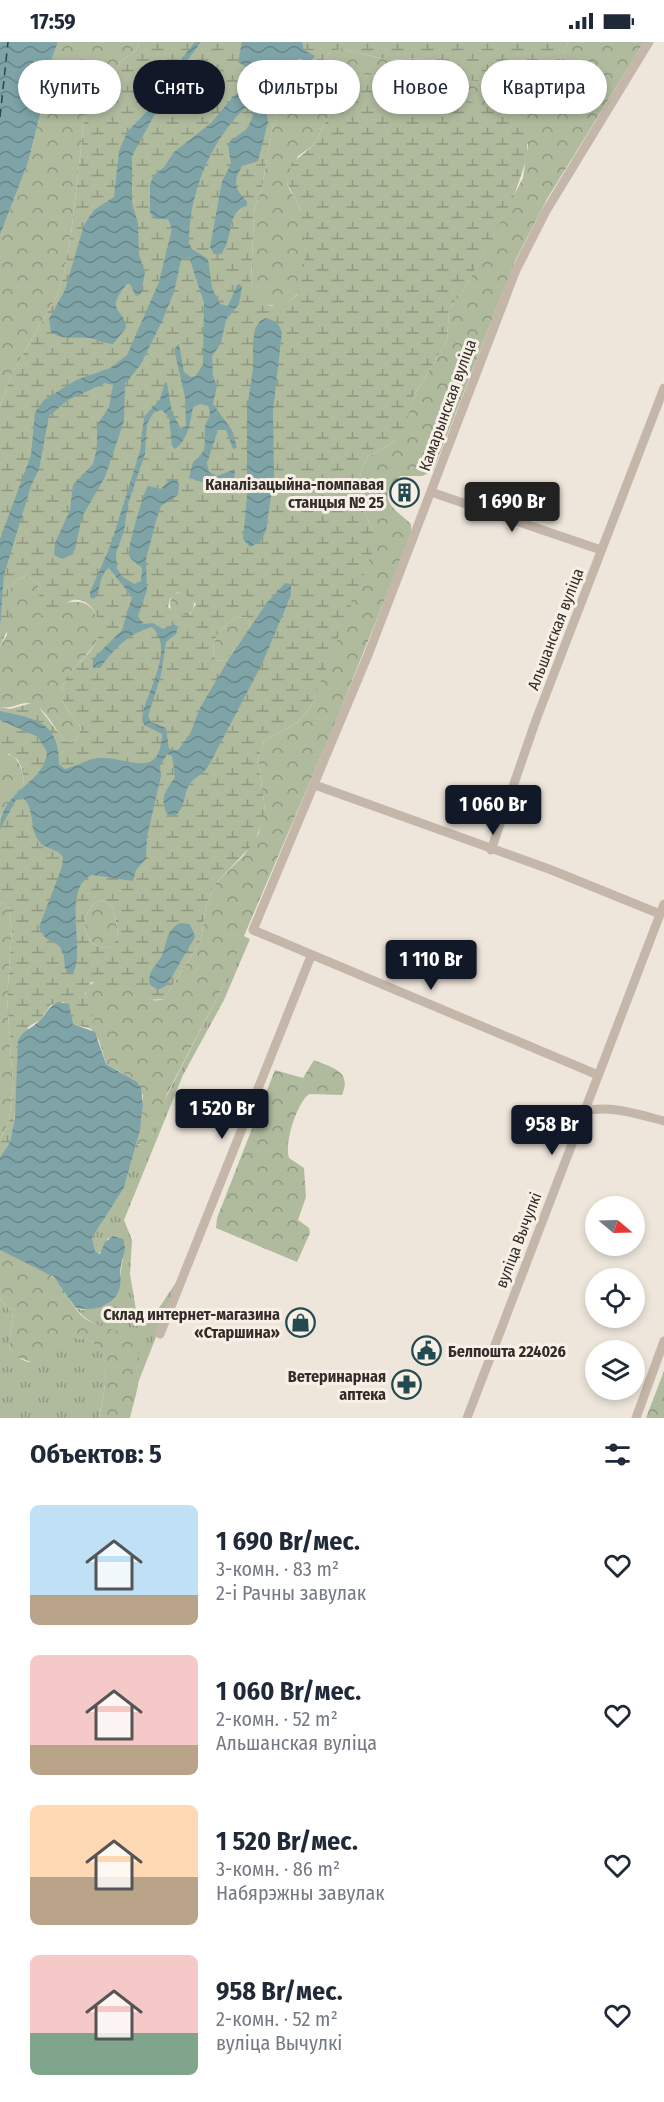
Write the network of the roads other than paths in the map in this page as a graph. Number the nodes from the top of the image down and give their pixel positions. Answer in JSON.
{"nodes":[{"id":1,"x":650,"y":42,"type":"edge"},
{"id":2,"x":664,"y":388,"type":"edge"},
{"id":3,"x":432,"y":492,"type":"junction"},
{"id":4,"x":601,"y":550,"type":"junction"},
{"id":5,"x":315,"y":785,"type":"junction"},
{"id":6,"x":491,"y":850,"type":"junction"},
{"id":7,"x":662,"y":909,"type":"edge"},
{"id":8,"x":311,"y":956,"type":"junction"},
{"id":9,"x":598,"y":1075,"type":"junction"},
{"id":10,"x":583,"y":1111,"type":"junction"},
{"id":11,"x":664,"y":1121,"type":"edge"},
{"id":12,"x":160,"y":1334,"type":"dead end"},
{"id":13,"x":664,"y":1341,"type":"edge"},
{"id":14,"x":466,"y":1418,"type":"edge"},
{"id":15,"x":636,"y":1418,"type":"edge"}],
"edges":[{"from":1,"to":3,"type":"street","name":"Камарынская вуліца"},
{"from":2,"to":4,"type":"street","name":"Альшанская вуліца"},
{"from":3,"to":4,"type":"street"},
{"from":3,"to":5,"type":"street","name":"Камарынская вуліца"},
{"from":4,"to":6,"type":"street","name":"Альшанская вуліца"},
{"from":5,"to":6,"type":"street"},
{"from":5,"to":8,"type":"street","name":"Камарынская вуліца"},
{"from":6,"to":7,"type":"street"},
{"from":7,"to":9,"type":"street","name":"вуліца Вычулкі"},
{"from":8,"to":9,"type":"street"},
{"from":8,"to":12,"type":"street"},
{"from":9,"to":10,"type":"street","name":"вуліца Вычулкі"},
{"from":10,"to":11,"type":"street"},
{"from":10,"to":14,"type":"street","name":"вуліца Вычулкі"},
{"from":13,"to":15,"type":"street"}]}
